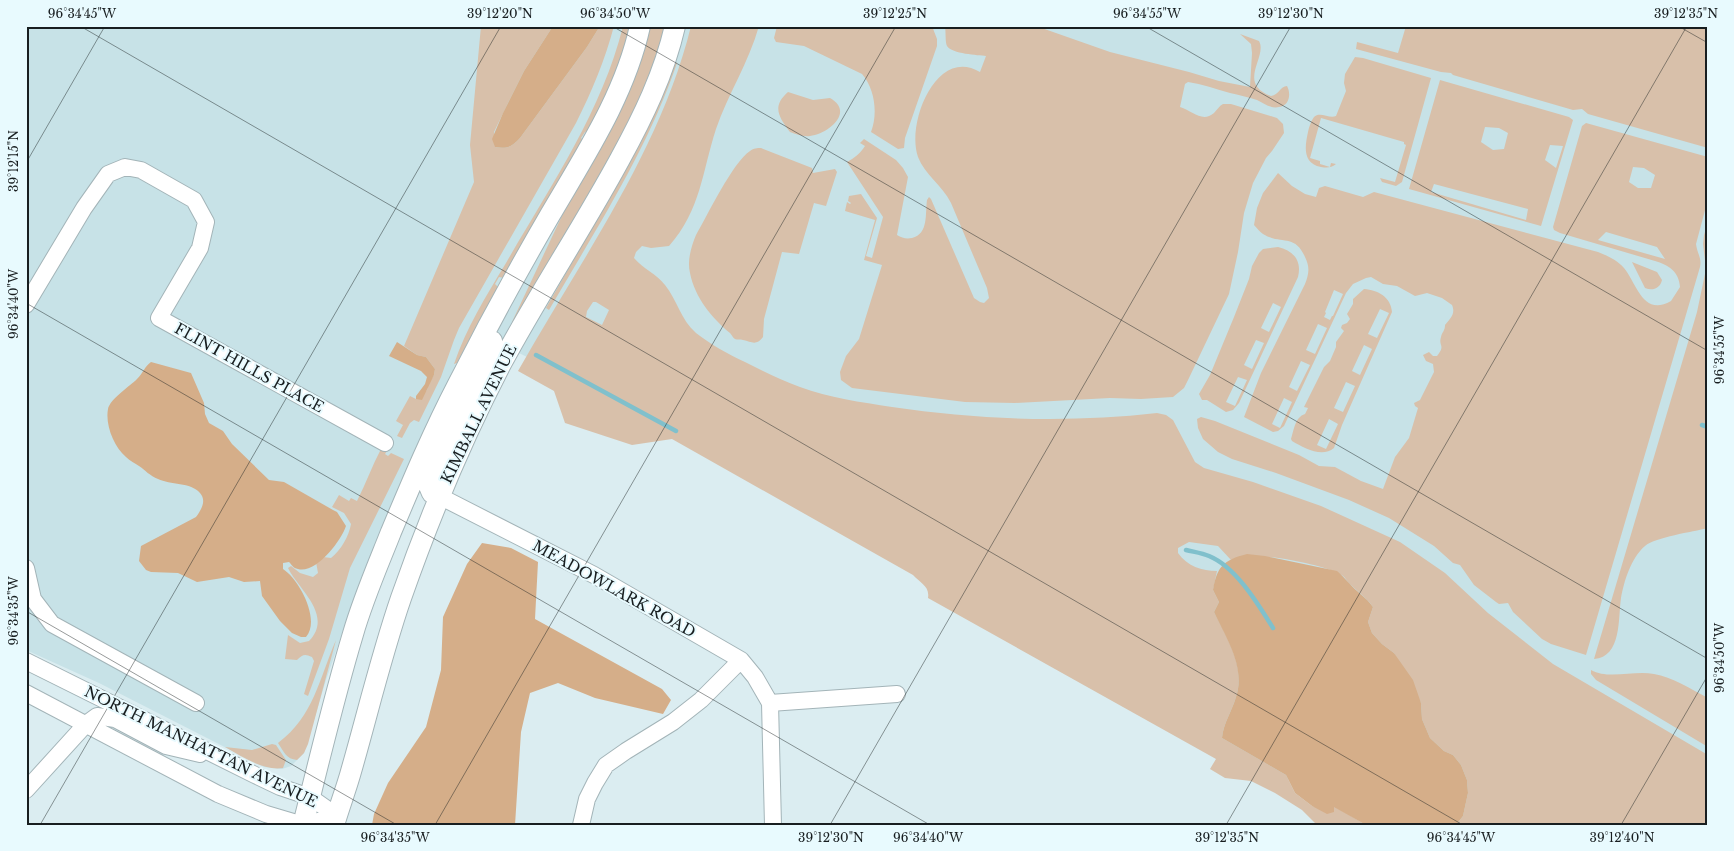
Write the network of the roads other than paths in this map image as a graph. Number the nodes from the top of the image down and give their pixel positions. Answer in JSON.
{"nodes":[{"id":1,"x":640,"y":26,"type":"edge"},
{"id":2,"x":675,"y":26,"type":"edge"},
{"id":3,"x":515,"y":275,"type":"junction"},
{"id":4,"x":26,"y":305,"type":"edge"},
{"id":5,"x":385,"y":444,"type":"dead end"},
{"id":6,"x":439,"y":496,"type":"junction"},
{"id":7,"x":26,"y":568,"type":"edge"},
{"id":8,"x":741,"y":660,"type":"junction"},
{"id":9,"x":26,"y":661,"type":"edge"},
{"id":10,"x":26,"y":693,"type":"edge"},
{"id":11,"x":897,"y":694,"type":"dead end"},
{"id":12,"x":196,"y":703,"type":"dead end"},
{"id":13,"x":770,"y":703,"type":"junction"},
{"id":14,"x":86,"y":724,"type":"junction"},
{"id":15,"x":226,"y":760,"type":"junction"},
{"id":16,"x":26,"y":790,"type":"edge"},
{"id":17,"x":310,"y":797,"type":"junction"},
{"id":18,"x":335,"y":820,"type":"edge"},
{"id":19,"x":303,"y":825,"type":"edge"},
{"id":20,"x":581,"y":825,"type":"edge"},
{"id":21,"x":772,"y":825,"type":"edge"}],
"edges":[{"from":1,"to":3,"type":"main road","name":"KIMBALL AVENUE"},
{"from":2,"to":6,"type":"main road","name":"KIMBALL AVENUE"},
{"from":3,"to":6,"type":"main road"},
{"from":3,"to":17,"type":"main road","name":"KIMBALL AVENUE"},
{"from":4,"to":5,"type":"street","name":"FLINT HILLS PLACE"},
{"from":6,"to":8,"type":"street","name":"MEADOWLARK ROAD"},
{"from":6,"to":18,"type":"main road","name":"KIMBALL AVENUE"},
{"from":7,"to":12,"type":"street"},
{"from":8,"to":13,"type":"street","name":"MEADOWLARK ROAD"},
{"from":8,"to":20,"type":"street"},
{"from":9,"to":15,"type":"street","name":"NORTH MANHATTAN AVENUE"},
{"from":10,"to":14,"type":"street","name":"NORTH MANHATTAN AVENUE"},
{"from":11,"to":13,"type":"street"},
{"from":13,"to":21,"type":"street","name":"MEADOWLARK ROAD"},
{"from":14,"to":15,"type":"street"},
{"from":14,"to":16,"type":"street"},
{"from":14,"to":19,"type":"street","name":"NORTH MANHATTAN AVENUE"},
{"from":15,"to":17,"type":"street","name":"NORTH MANHATTAN AVENUE"},
{"from":17,"to":18,"type":"street","name":"NORTH MANHATTAN AVENUE"},
{"from":17,"to":19,"type":"main road","name":"KIMBALL AVENUE"},
{"from":18,"to":19,"type":"street","name":"NORTH MANHATTAN AVENUE"}]}
